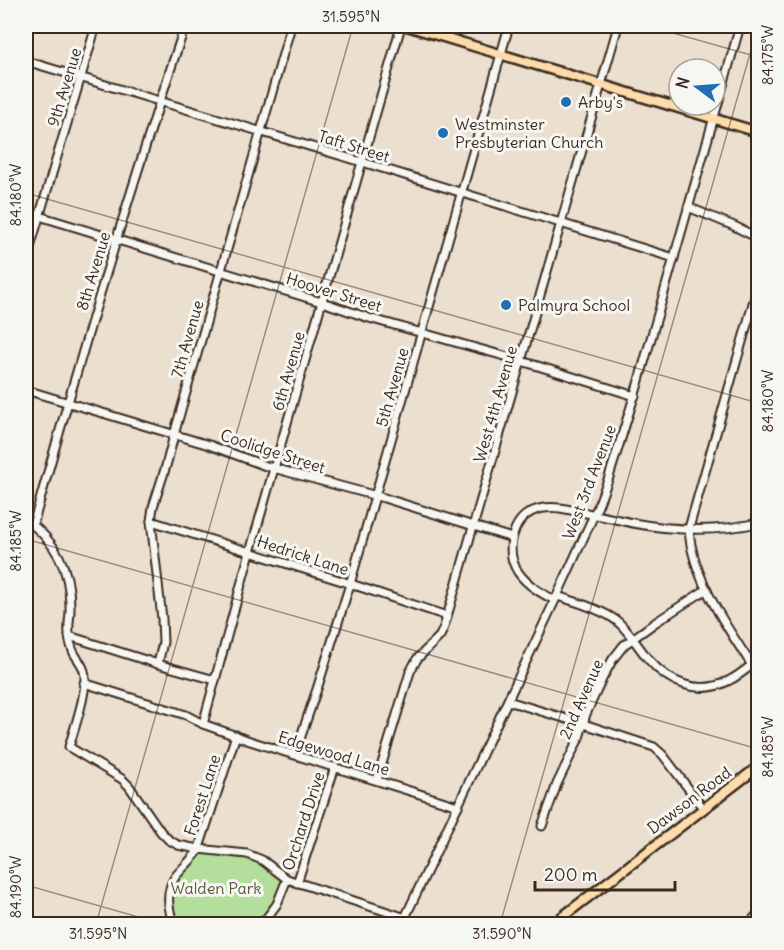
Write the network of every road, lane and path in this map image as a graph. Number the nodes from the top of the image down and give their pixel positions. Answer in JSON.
{"nodes":[{"id":1,"x":96,"y":26,"type":"edge"},
{"id":2,"x":184,"y":26,"type":"edge"},
{"id":3,"x":291,"y":26,"type":"edge"},
{"id":4,"x":401,"y":26,"type":"edge"},
{"id":5,"x":407,"y":26,"type":"edge"},
{"id":6,"x":509,"y":26,"type":"edge"},
{"id":7,"x":618,"y":26,"type":"edge"},
{"id":8,"x":740,"y":26,"type":"edge"},
{"id":9,"x":501,"y":54,"type":"junction"},
{"id":10,"x":26,"y":60,"type":"edge"},
{"id":11,"x":81,"y":77,"type":"junction"},
{"id":12,"x":601,"y":84,"type":"junction"},
{"id":13,"x":159,"y":101,"type":"junction"},
{"id":14,"x":714,"y":118,"type":"junction"},
{"id":15,"x":261,"y":132,"type":"junction"},
{"id":16,"x":759,"y":132,"type":"edge"},
{"id":17,"x":362,"y":162,"type":"junction"},
{"id":18,"x":462,"y":193,"type":"junction"},
{"id":19,"x":688,"y":207,"type":"junction"},
{"id":20,"x":26,"y":212,"type":"edge"},
{"id":21,"x":39,"y":216,"type":"junction"},
{"id":22,"x":562,"y":223,"type":"junction"},
{"id":23,"x":759,"y":238,"type":"edge"},
{"id":24,"x":116,"y":240,"type":"junction"},
{"id":25,"x":674,"y":258,"type":"junction"},
{"id":26,"x":26,"y":261,"type":"edge"},
{"id":27,"x":221,"y":271,"type":"junction"},
{"id":28,"x":759,"y":286,"type":"edge"},
{"id":29,"x":322,"y":302,"type":"junction"},
{"id":30,"x":421,"y":333,"type":"junction"},
{"id":31,"x":521,"y":361,"type":"junction"},
{"id":32,"x":26,"y":390,"type":"edge"},
{"id":33,"x":634,"y":396,"type":"junction"},
{"id":34,"x":67,"y":402,"type":"junction"},
{"id":35,"x":174,"y":435,"type":"junction"},
{"id":36,"x":275,"y":469,"type":"junction"},
{"id":37,"x":375,"y":496,"type":"junction"},
{"id":38,"x":594,"y":515,"type":"junction"},
{"id":39,"x":26,"y":520,"type":"edge"},
{"id":40,"x":151,"y":520,"type":"junction"},
{"id":41,"x":759,"y":523,"type":"edge"},
{"id":42,"x":33,"y":525,"type":"junction"},
{"id":43,"x":474,"y":526,"type":"junction"},
{"id":44,"x":689,"y":530,"type":"junction"},
{"id":45,"x":512,"y":538,"type":"junction"},
{"id":46,"x":250,"y":552,"type":"junction"},
{"id":47,"x":350,"y":584,"type":"junction"},
{"id":48,"x":707,"y":589,"type":"junction"},
{"id":49,"x":556,"y":598,"type":"junction"},
{"id":50,"x":447,"y":616,"type":"junction"},
{"id":51,"x":69,"y":636,"type":"junction"},
{"id":52,"x":633,"y":639,"type":"junction"},
{"id":53,"x":755,"y":663,"type":"edge"},
{"id":54,"x":158,"y":664,"type":"junction"},
{"id":55,"x":759,"y":674,"type":"edge"},
{"id":56,"x":215,"y":680,"type":"junction"},
{"id":57,"x":84,"y":683,"type":"junction"},
{"id":58,"x":508,"y":702,"type":"junction"},
{"id":59,"x":583,"y":723,"type":"junction"},
{"id":60,"x":203,"y":724,"type":"junction"},
{"id":61,"x":236,"y":735,"type":"junction"},
{"id":62,"x":295,"y":754,"type":"junction"},
{"id":63,"x":335,"y":767,"type":"junction"},
{"id":64,"x":759,"y":767,"type":"edge"},
{"id":65,"x":377,"y":780,"type":"junction"},
{"id":66,"x":458,"y":806,"type":"junction"},
{"id":67,"x":704,"y":808,"type":"junction"},
{"id":68,"x":542,"y":826,"type":"dead end"},
{"id":69,"x":198,"y":849,"type":"junction"},
{"id":70,"x":286,"y":879,"type":"junction"},
{"id":71,"x":297,"y":883,"type":"junction"},
{"id":72,"x":759,"y":915,"type":"edge"},
{"id":73,"x":404,"y":921,"type":"edge"},
{"id":74,"x":175,"y":924,"type":"edge"},
{"id":75,"x":262,"y":924,"type":"edge"},
{"id":76,"x":553,"y":924,"type":"edge"},
{"id":77,"x":751,"y":924,"type":"edge"}],
"edges":[{"from":1,"to":11,"type":"street","name":"9th Avenue"},
{"from":2,"to":13,"type":"street","name":"8th Avenue"},
{"from":3,"to":15,"type":"street","name":"7th Avenue"},
{"from":4,"to":17,"type":"street","name":"6th Avenue"},
{"from":5,"to":9,"type":"main road"},
{"from":6,"to":9,"type":"street","name":"5th Avenue"},
{"from":7,"to":12,"type":"street","name":"West 4th Avenue"},
{"from":8,"to":14,"type":"street","name":"West 3rd Avenue"},
{"from":9,"to":12,"type":"main road"},
{"from":9,"to":18,"type":"street","name":"5th Avenue"},
{"from":10,"to":11,"type":"street","name":"Taft Street"},
{"from":11,"to":13,"type":"street","name":"Taft Street"},
{"from":11,"to":21,"type":"street","name":"9th Avenue"},
{"from":12,"to":14,"type":"main road"},
{"from":12,"to":22,"type":"street","name":"West 4th Avenue"},
{"from":13,"to":15,"type":"street","name":"Taft Street"},
{"from":13,"to":24,"type":"street","name":"8th Avenue"},
{"from":14,"to":16,"type":"main road"},
{"from":14,"to":19,"type":"street","name":"West 3rd Avenue"},
{"from":15,"to":17,"type":"street","name":"Taft Street"},
{"from":15,"to":27,"type":"street","name":"7th Avenue"},
{"from":17,"to":18,"type":"street","name":"Taft Street"},
{"from":17,"to":29,"type":"street","name":"6th Avenue"},
{"from":18,"to":22,"type":"street","name":"Taft Street"},
{"from":18,"to":30,"type":"street","name":"5th Avenue"},
{"from":19,"to":23,"type":"street"},
{"from":19,"to":25,"type":"street","name":"West 3rd Avenue"},
{"from":20,"to":21,"type":"street","name":"Hoover Street"},
{"from":21,"to":24,"type":"street","name":"Hoover Street"},
{"from":21,"to":26,"type":"street","name":"9th Avenue"},
{"from":22,"to":25,"type":"street","name":"Taft Street"},
{"from":22,"to":31,"type":"street","name":"West 4th Avenue"},
{"from":24,"to":27,"type":"street","name":"Hoover Street"},
{"from":24,"to":34,"type":"street","name":"8th Avenue"},
{"from":25,"to":33,"type":"street","name":"West 3rd Avenue"},
{"from":27,"to":29,"type":"street","name":"Hoover Street"},
{"from":27,"to":35,"type":"street","name":"7th Avenue"},
{"from":28,"to":44,"type":"street"},
{"from":29,"to":30,"type":"street","name":"Hoover Street"},
{"from":29,"to":36,"type":"street","name":"6th Avenue"},
{"from":30,"to":31,"type":"street","name":"Hoover Street"},
{"from":30,"to":37,"type":"street","name":"5th Avenue"},
{"from":31,"to":33,"type":"street","name":"Hoover Street"},
{"from":31,"to":43,"type":"street","name":"West 4th Avenue"},
{"from":32,"to":34,"type":"street","name":"Coolidge Street"},
{"from":33,"to":38,"type":"street","name":"West 3rd Avenue"},
{"from":34,"to":35,"type":"street","name":"Coolidge Street"},
{"from":34,"to":42,"type":"street","name":"8th Avenue"},
{"from":35,"to":36,"type":"street","name":"Coolidge Street"},
{"from":35,"to":40,"type":"street","name":"7th Avenue"},
{"from":36,"to":37,"type":"street","name":"Coolidge Street"},
{"from":36,"to":46,"type":"street","name":"6th Avenue"},
{"from":37,"to":43,"type":"street","name":"Coolidge Street"},
{"from":37,"to":47,"type":"street","name":"5th Avenue"},
{"from":38,"to":44,"type":"street"},
{"from":38,"to":45,"type":"street"},
{"from":38,"to":49,"type":"street","name":"West 3rd Avenue"},
{"from":39,"to":42,"type":"street"},
{"from":40,"to":46,"type":"street","name":"Hedrick Lane"},
{"from":40,"to":54,"type":"street","name":"7th Avenue"},
{"from":41,"to":44,"type":"street"},
{"from":42,"to":51,"type":"street"},
{"from":43,"to":45,"type":"street","name":"Coolidge Street"},
{"from":43,"to":50,"type":"street","name":"West 4th Avenue"},
{"from":44,"to":48,"type":"street"},
{"from":45,"to":49,"type":"street"},
{"from":46,"to":47,"type":"street","name":"Hedrick Lane"},
{"from":46,"to":56,"type":"street","name":"6th Avenue"},
{"from":47,"to":50,"type":"street","name":"Hedrick Lane"},
{"from":47,"to":62,"type":"street","name":"5th Avenue"},
{"from":48,"to":52,"type":"street","name":"2nd Avenue"},
{"from":48,"to":53,"type":"street"},
{"from":49,"to":52,"type":"street"},
{"from":49,"to":58,"type":"street","name":"West 3rd Avenue"},
{"from":50,"to":65,"type":"street","name":"West 4th Avenue"},
{"from":51,"to":54,"type":"street"},
{"from":51,"to":57,"type":"street"},
{"from":52,"to":53,"type":"street"},
{"from":52,"to":59,"type":"street","name":"2nd Avenue"},
{"from":53,"to":55,"type":"street"},
{"from":54,"to":56,"type":"street"},
{"from":56,"to":60,"type":"street","name":"6th Avenue"},
{"from":57,"to":60,"type":"street","name":"Edgewood Lane"},
{"from":57,"to":69,"type":"street"},
{"from":58,"to":59,"type":"street"},
{"from":58,"to":66,"type":"street","name":"West 3rd Avenue"},
{"from":59,"to":67,"type":"street"},
{"from":59,"to":68,"type":"street","name":"2nd Avenue"},
{"from":60,"to":61,"type":"street","name":"Edgewood Lane"},
{"from":61,"to":62,"type":"street","name":"Edgewood Lane"},
{"from":61,"to":69,"type":"street","name":"Forest Lane"},
{"from":62,"to":63,"type":"street","name":"Edgewood Lane"},
{"from":63,"to":65,"type":"street","name":"Edgewood Lane"},
{"from":63,"to":71,"type":"street","name":"Orchard Drive"},
{"from":64,"to":67,"type":"main road","name":"Dawson Road"},
{"from":65,"to":66,"type":"street","name":"Edgewood Lane"},
{"from":66,"to":73,"type":"street","name":"West 3rd Avenue"},
{"from":67,"to":76,"type":"main road","name":"Dawson Road"},
{"from":69,"to":70,"type":"street"},
{"from":69,"to":74,"type":"street","name":"Forest Lane"},
{"from":70,"to":71,"type":"street"},
{"from":70,"to":75,"type":"street","name":"Orchard Drive"},
{"from":71,"to":73,"type":"street"},
{"from":72,"to":77,"type":"street"}]}
